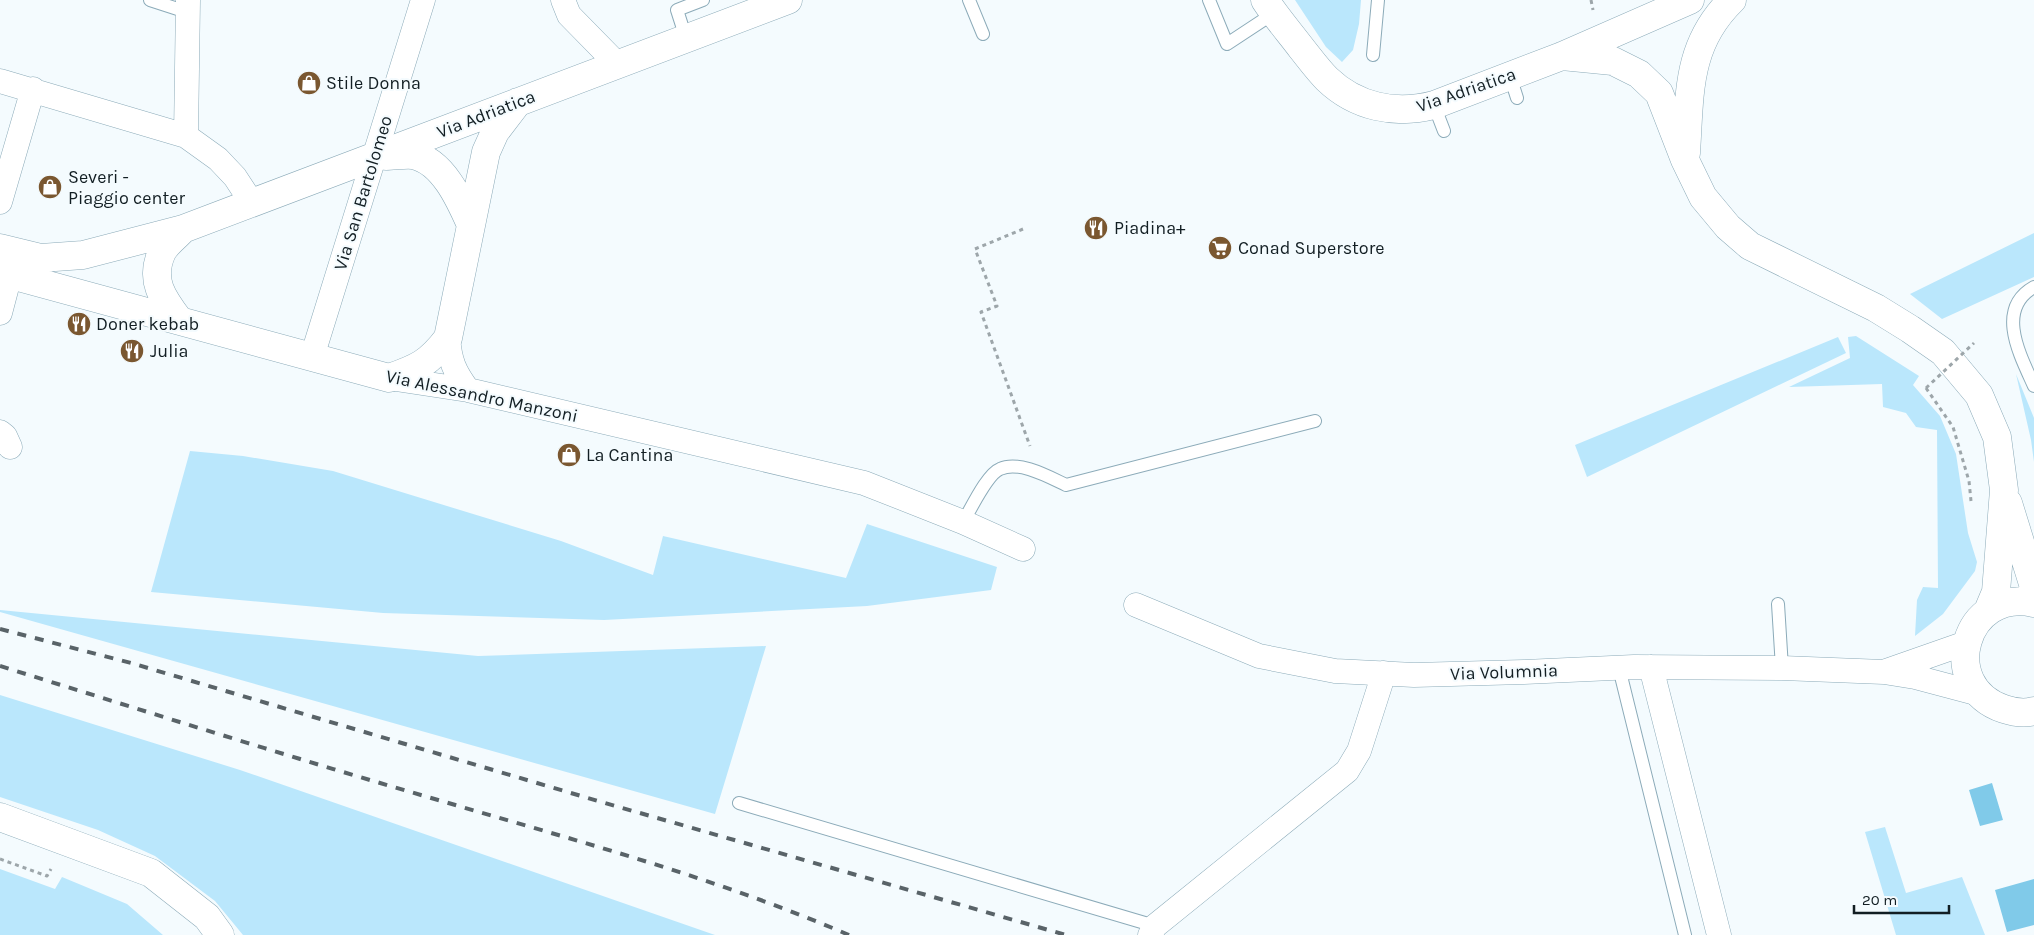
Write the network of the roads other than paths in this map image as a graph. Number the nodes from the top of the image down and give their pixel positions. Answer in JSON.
{"nodes":[{"id":1,"x":150,"y":0,"type":"edge"},
{"id":2,"x":423,"y":0,"type":"edge"},
{"id":3,"x":563,"y":0,"type":"edge"},
{"id":4,"x":703,"y":0,"type":"edge"},
{"id":5,"x":788,"y":0,"type":"edge"},
{"id":6,"x":969,"y":0,"type":"edge"},
{"id":7,"x":1209,"y":0,"type":"edge"},
{"id":8,"x":1378,"y":0,"type":"edge"},
{"id":9,"x":1690,"y":0,"type":"edge"},
{"id":10,"x":1732,"y":0,"type":"edge"},
{"id":11,"x":187,"y":6,"type":"edge"},
{"id":12,"x":1269,"y":6,"type":"edge"},
{"id":13,"x":983,"y":34,"type":"dead end"},
{"id":14,"x":686,"y":38,"type":"junction"},
{"id":15,"x":1373,"y":55,"type":"dead end"},
{"id":16,"x":1562,"y":56,"type":"junction"},
{"id":17,"x":618,"y":65,"type":"junction"},
{"id":18,"x":0,"y":81,"type":"edge"},
{"id":19,"x":33,"y":89,"type":"junction"},
{"id":20,"x":518,"y":102,"type":"junction"},
{"id":21,"x":1434,"y":105,"type":"junction"},
{"id":22,"x":1444,"y":130,"type":"dead end"},
{"id":23,"x":186,"y":136,"type":"junction"},
{"id":24,"x":374,"y":157,"type":"junction"},
{"id":25,"x":1686,"y":160,"type":"junction"},
{"id":26,"x":0,"y":202,"type":"edge"},
{"id":27,"x":252,"y":203,"type":"junction"},
{"id":28,"x":471,"y":225,"type":"junction"},
{"id":29,"x":183,"y":229,"type":"junction"},
{"id":30,"x":0,"y":248,"type":"edge"},
{"id":31,"x":5,"y":273,"type":"edge"},
{"id":32,"x":2034,"y":287,"type":"edge"},
{"id":33,"x":0,"y":313,"type":"edge"},
{"id":34,"x":179,"y":320,"type":"junction"},
{"id":35,"x":448,"y":338,"type":"junction"},
{"id":36,"x":312,"y":356,"type":"junction"},
{"id":37,"x":389,"y":378,"type":"junction"},
{"id":38,"x":2034,"y":386,"type":"edge"},
{"id":39,"x":468,"y":390,"type":"junction"},
{"id":40,"x":1315,"y":421,"type":"dead end"},
{"id":41,"x":2004,"y":490,"type":"junction"},
{"id":42,"x":963,"y":522,"type":"junction"},
{"id":43,"x":1023,"y":549,"type":"dead end"},
{"id":44,"x":2034,"y":587,"type":"edge"},
{"id":45,"x":2034,"y":603,"type":"edge"},
{"id":46,"x":1778,"y":604,"type":"dead end"},
{"id":47,"x":1136,"y":605,"type":"dead end"},
{"id":48,"x":1988,"y":611,"type":"junction"},
{"id":49,"x":1966,"y":643,"type":"junction"},
{"id":50,"x":1651,"y":667,"type":"junction"},
{"id":51,"x":1619,"y":668,"type":"junction"},
{"id":52,"x":1782,"y":668,"type":"junction"},
{"id":53,"x":1884,"y":672,"type":"junction"},
{"id":54,"x":1384,"y":673,"type":"junction"},
{"id":55,"x":1979,"y":694,"type":"junction"},
{"id":56,"x":2024,"y":711,"type":"edge"},
{"id":57,"x":2034,"y":732,"type":"edge"},
{"id":58,"x":739,"y":803,"type":"dead end"},
{"id":59,"x":0,"y":817,"type":"edge"},
{"id":60,"x":1152,"y":931,"type":"edge"},
{"id":61,"x":220,"y":935,"type":"edge"},
{"id":62,"x":1685,"y":935,"type":"edge"},
{"id":63,"x":1719,"y":935,"type":"edge"}],
"edges":[{"from":1,"to":11,"type":"lane"},
{"from":2,"to":24,"type":"street","name":"Via San Bartolomeo"},
{"from":3,"to":17,"type":"street"},
{"from":4,"to":14,"type":"lane"},
{"from":5,"to":14,"type":"main road","name":"Via Adriatica"},
{"from":6,"to":13,"type":"lane"},
{"from":7,"to":12,"type":"lane"},
{"from":8,"to":15,"type":"lane"},
{"from":9,"to":16,"type":"main road","name":"Via Adriatica"},
{"from":10,"to":25,"type":"main road"},
{"from":11,"to":23,"type":"street"},
{"from":12,"to":21,"type":"main road","name":"Via Adriatica"},
{"from":14,"to":17,"type":"main road","name":"Via Adriatica"},
{"from":16,"to":21,"type":"main road","name":"Via Adriatica"},
{"from":16,"to":25,"type":"main road","name":"Via Adriatica"},
{"from":17,"to":20,"type":"main road","name":"Via Adriatica"},
{"from":18,"to":19,"type":"street"},
{"from":19,"to":23,"type":"street"},
{"from":19,"to":26,"type":"street"},
{"from":20,"to":24,"type":"main road","name":"Via Adriatica"},
{"from":20,"to":28,"type":"main road"},
{"from":21,"to":22,"type":"lane"},
{"from":23,"to":27,"type":"street"},
{"from":24,"to":27,"type":"main road","name":"Via Adriatica"},
{"from":24,"to":28,"type":"main road"},
{"from":24,"to":36,"type":"street","name":"Via San Bartolomeo"},
{"from":25,"to":41,"type":"main road","name":"Via Adriatica"},
{"from":27,"to":29,"type":"main road","name":"Via Adriatica"},
{"from":28,"to":35,"type":"main road"},
{"from":29,"to":30,"type":"main road"},
{"from":29,"to":34,"type":"main road"},
{"from":31,"to":33,"type":"street"},
{"from":31,"to":34,"type":"main road","name":"Via Alessandro Manzoni"},
{"from":32,"to":38,"type":"lane"},
{"from":34,"to":36,"type":"main road","name":"Via Alessandro Manzoni"},
{"from":35,"to":37,"type":"main road"},
{"from":35,"to":39,"type":"street"},
{"from":36,"to":37,"type":"main road","name":"Via Alessandro Manzoni"},
{"from":37,"to":39,"type":"street","name":"Via Alessandro Manzoni"},
{"from":39,"to":42,"type":"street","name":"Via Alessandro Manzoni"},
{"from":40,"to":42,"type":"lane"},
{"from":41,"to":44,"type":"main road"},
{"from":41,"to":48,"type":"main road"},
{"from":42,"to":43,"type":"street"},
{"from":45,"to":48,"type":"main road"},
{"from":46,"to":52,"type":"lane"},
{"from":47,"to":54,"type":"street","name":"Via Volumnia"},
{"from":48,"to":49,"type":"main road"},
{"from":49,"to":53,"type":"street","name":"Via Volumnia"},
{"from":49,"to":55,"type":"main road"},
{"from":50,"to":51,"type":"street","name":"Via Volumnia"},
{"from":50,"to":52,"type":"street","name":"Via Volumnia"},
{"from":50,"to":63,"type":"street"},
{"from":51,"to":54,"type":"street","name":"Via Volumnia"},
{"from":51,"to":62,"type":"lane"},
{"from":52,"to":53,"type":"street","name":"Via Volumnia"},
{"from":53,"to":55,"type":"street","name":"Via Volumnia"},
{"from":54,"to":60,"type":"street"},
{"from":55,"to":56,"type":"main road"},
{"from":56,"to":57,"type":"main road"},
{"from":58,"to":60,"type":"lane"},
{"from":59,"to":61,"type":"main road"}]}
